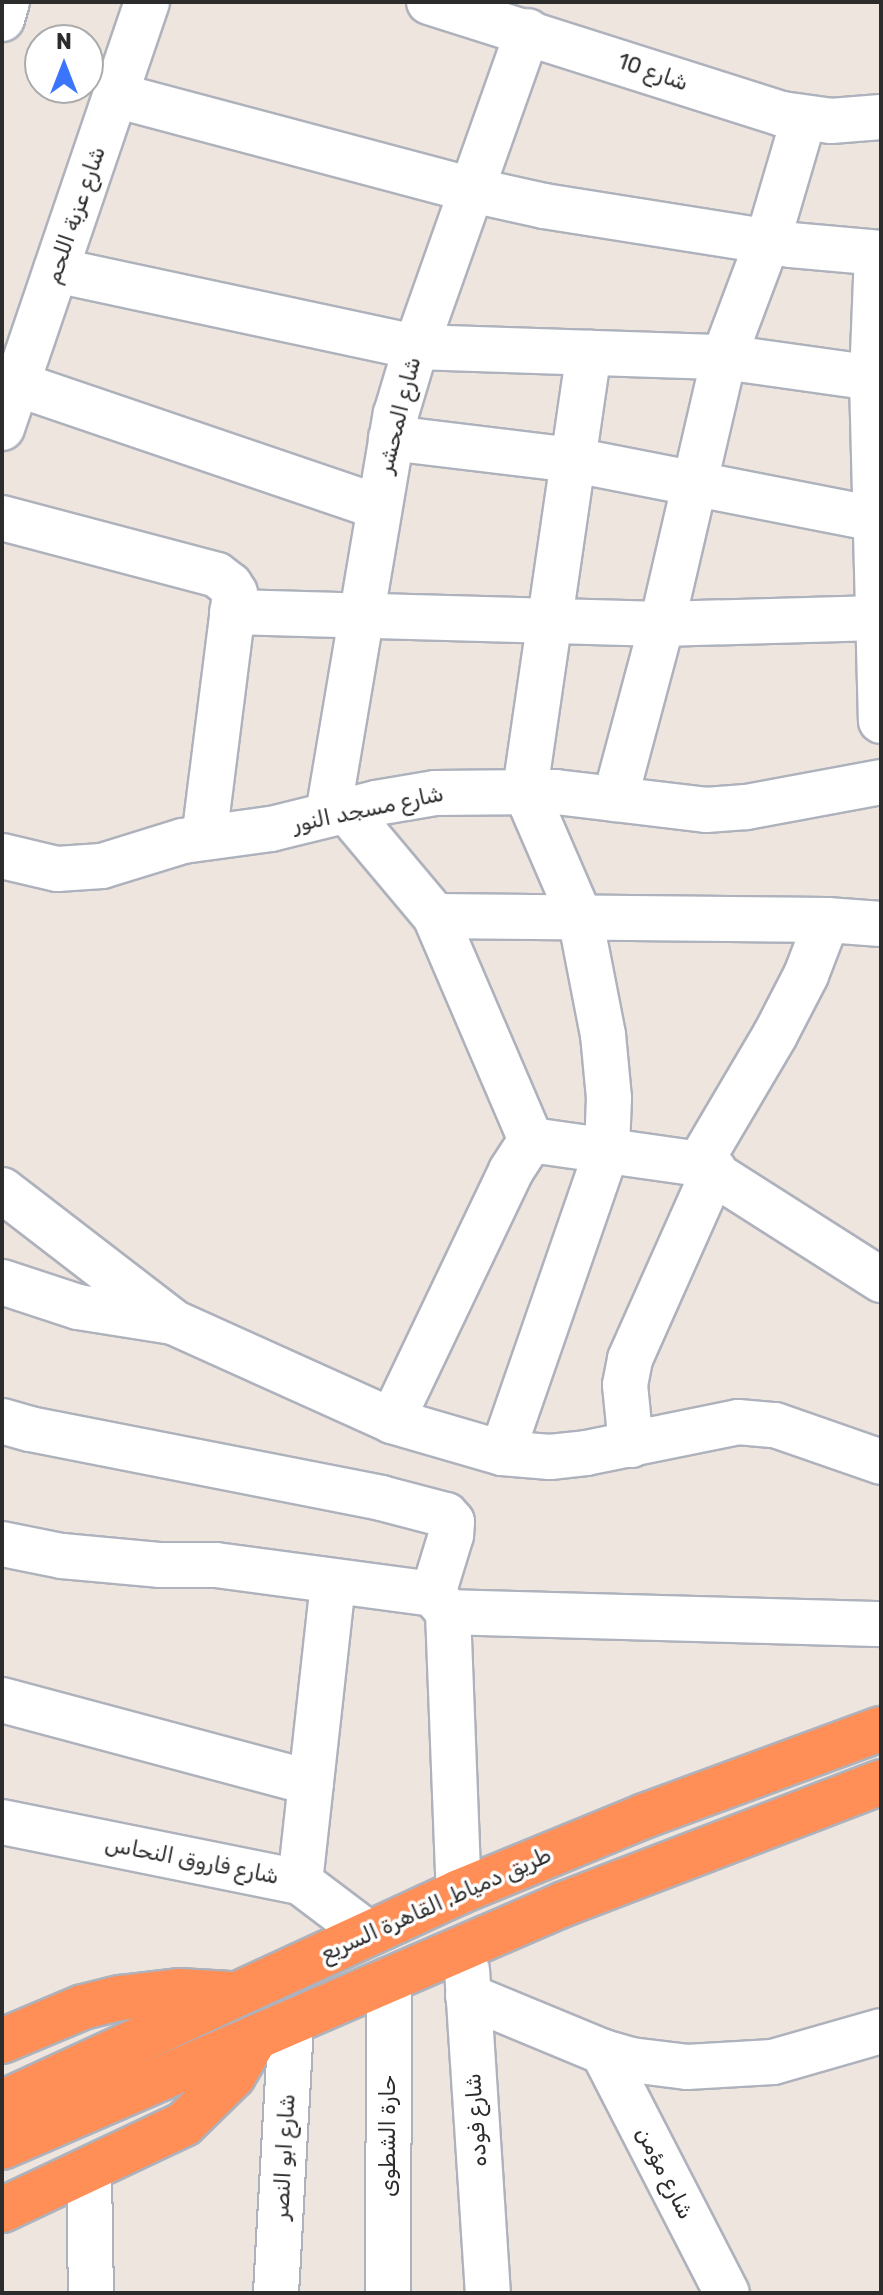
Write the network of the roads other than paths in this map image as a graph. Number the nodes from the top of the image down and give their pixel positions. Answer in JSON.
{"nodes":[{"id":1,"x":7,"y":2,"type":"edge"},
{"id":2,"x":147,"y":2,"type":"edge"},
{"id":3,"x":429,"y":2,"type":"edge"},
{"id":4,"x":2,"y":19,"type":"edge"},
{"id":5,"x":528,"y":31,"type":"junction"},
{"id":6,"x":115,"y":95,"type":"junction"},
{"id":7,"x":881,"y":117,"type":"edge"},
{"id":8,"x":804,"y":118,"type":"junction"},
{"id":9,"x":472,"y":190,"type":"junction"},
{"id":10,"x":768,"y":240,"type":"junction"},
{"id":11,"x":879,"y":253,"type":"edge"},
{"id":12,"x":56,"y":270,"type":"junction"},
{"id":13,"x":416,"y":347,"type":"junction"},
{"id":14,"x":589,"y":353,"type":"junction"},
{"id":15,"x":724,"y":357,"type":"junction"},
{"id":16,"x":876,"y":380,"type":"edge"},
{"id":17,"x":17,"y":384,"type":"junction"},
{"id":18,"x":2,"y":428,"type":"edge"},
{"id":19,"x":391,"y":438,"type":"junction"},
{"id":20,"x":574,"y":460,"type":"junction"},
{"id":21,"x":692,"y":482,"type":"junction"},
{"id":22,"x":378,"y":507,"type":"junction"},
{"id":23,"x":2,"y":518,"type":"edge"},
{"id":24,"x":876,"y":519,"type":"junction"},
{"id":25,"x":232,"y":612,"type":"junction"},
{"id":26,"x":360,"y":615,"type":"junction"},
{"id":27,"x":878,"y":618,"type":"junction"},
{"id":28,"x":551,"y":619,"type":"junction"},
{"id":29,"x":662,"y":624,"type":"junction"},
{"id":30,"x":881,"y":721,"type":"edge"},
{"id":31,"x":881,"y":782,"type":"edge"},
{"id":32,"x":525,"y":790,"type":"junction"},
{"id":33,"x":615,"y":799,"type":"junction"},
{"id":34,"x":337,"y":812,"type":"junction"},
{"id":35,"x":204,"y":837,"type":"junction"},
{"id":36,"x":2,"y":856,"type":"edge"},
{"id":37,"x":435,"y":916,"type":"junction"},
{"id":38,"x":580,"y":917,"type":"junction"},
{"id":39,"x":827,"y":920,"type":"junction"},
{"id":40,"x":881,"y":924,"type":"edge"},
{"id":41,"x":531,"y":1140,"type":"junction"},
{"id":42,"x":607,"y":1149,"type":"junction"},
{"id":43,"x":706,"y":1167,"type":"junction"},
{"id":44,"x":2,"y":1190,"type":"edge"},
{"id":45,"x":881,"y":1280,"type":"edge"},
{"id":46,"x":2,"y":1282,"type":"edge"},
{"id":47,"x":173,"y":1322,"type":"junction"},
{"id":48,"x":2,"y":1421,"type":"edge"},
{"id":49,"x":392,"y":1421,"type":"junction"},
{"id":50,"x":631,"y":1445,"type":"junction"},
{"id":51,"x":502,"y":1453,"type":"junction"},
{"id":52,"x":881,"y":1462,"type":"edge"},
{"id":53,"x":2,"y":1544,"type":"edge"},
{"id":54,"x":333,"y":1582,"type":"junction"},
{"id":55,"x":440,"y":1603,"type":"junction"},
{"id":56,"x":881,"y":1624,"type":"edge"},
{"id":57,"x":2,"y":1700,"type":"edge"},
{"id":58,"x":881,"y":1729,"type":"edge"},
{"id":59,"x":881,"y":1782,"type":"edge"},
{"id":60,"x":311,"y":1783,"type":"junction"},
{"id":61,"x":2,"y":1822,"type":"edge"},
{"id":62,"x":300,"y":1882,"type":"junction"},
{"id":63,"x":459,"y":1892,"type":"junction"},
{"id":64,"x":366,"y":1932,"type":"junction"},
{"id":65,"x":465,"y":1947,"type":"junction"},
{"id":66,"x":389,"y":1980,"type":"junction"},
{"id":67,"x":237,"y":1995,"type":"junction"},
{"id":68,"x":468,"y":1996,"type":"junction"},
{"id":69,"x":274,"y":2029,"type":"junction"},
{"id":70,"x":881,"y":2031,"type":"edge"},
{"id":71,"x":2,"y":2041,"type":"edge"},
{"id":72,"x":603,"y":2052,"type":"junction"},
{"id":73,"x":2,"y":2103,"type":"edge"},
{"id":74,"x":2,"y":2147,"type":"edge"},
{"id":75,"x":89,"y":2171,"type":"junction"},
{"id":76,"x":2,"y":2210,"type":"edge"},
{"id":77,"x":91,"y":2293,"type":"edge"},
{"id":78,"x":276,"y":2293,"type":"edge"},
{"id":79,"x":388,"y":2293,"type":"edge"},
{"id":80,"x":488,"y":2293,"type":"edge"},
{"id":81,"x":727,"y":2293,"type":"edge"}],
"edges":[{"from":1,"to":4,"type":"street"},
{"from":2,"to":6,"type":"street","name":"شارع عزبة اللحم"},
{"from":3,"to":5,"type":"street","name":"شارع 10"},
{"from":5,"to":8,"type":"street","name":"شارع 10"},
{"from":5,"to":9,"type":"street","name":"شارع المحشر"},
{"from":6,"to":9,"type":"street"},
{"from":6,"to":12,"type":"street","name":"شارع عزبة اللحم"},
{"from":7,"to":8,"type":"street","name":"شارع 10"},
{"from":8,"to":10,"type":"street"},
{"from":9,"to":10,"type":"street"},
{"from":9,"to":13,"type":"street","name":"شارع المحشر"},
{"from":10,"to":11,"type":"street"},
{"from":10,"to":15,"type":"street"},
{"from":11,"to":16,"type":"street"},
{"from":12,"to":13,"type":"street"},
{"from":12,"to":17,"type":"street","name":"شارع عزبة اللحم"},
{"from":13,"to":14,"type":"street"},
{"from":13,"to":19,"type":"street","name":"شارع المحشر"},
{"from":14,"to":15,"type":"street"},
{"from":14,"to":20,"type":"street"},
{"from":15,"to":16,"type":"street"},
{"from":15,"to":21,"type":"street"},
{"from":16,"to":24,"type":"street"},
{"from":17,"to":18,"type":"street","name":"شارع عزبة اللحم"},
{"from":17,"to":22,"type":"street"},
{"from":19,"to":20,"type":"street"},
{"from":19,"to":22,"type":"street","name":"شارع المحشر"},
{"from":20,"to":21,"type":"street"},
{"from":20,"to":28,"type":"street"},
{"from":21,"to":24,"type":"street"},
{"from":21,"to":29,"type":"street"},
{"from":22,"to":26,"type":"street","name":"شارع المحشر"},
{"from":23,"to":25,"type":"street"},
{"from":24,"to":27,"type":"street"},
{"from":25,"to":26,"type":"street"},
{"from":25,"to":35,"type":"street"},
{"from":26,"to":28,"type":"street"},
{"from":26,"to":34,"type":"street","name":"شارع المحشر"},
{"from":27,"to":29,"type":"street"},
{"from":27,"to":30,"type":"street"},
{"from":28,"to":29,"type":"street"},
{"from":28,"to":32,"type":"street"},
{"from":29,"to":33,"type":"street"},
{"from":31,"to":33,"type":"street","name":"شارع مسجد النور"},
{"from":32,"to":33,"type":"street","name":"شارع مسجد النور"},
{"from":32,"to":34,"type":"street","name":"شارع مسجد النور"},
{"from":32,"to":38,"type":"street"},
{"from":34,"to":35,"type":"street","name":"شارع مسجد النور"},
{"from":34,"to":37,"type":"street"},
{"from":35,"to":36,"type":"street","name":"شارع مسجد النور"},
{"from":37,"to":38,"type":"street"},
{"from":37,"to":41,"type":"street"},
{"from":38,"to":39,"type":"street"},
{"from":38,"to":42,"type":"street"},
{"from":39,"to":40,"type":"street"},
{"from":39,"to":43,"type":"street"},
{"from":41,"to":42,"type":"street"},
{"from":41,"to":49,"type":"street"},
{"from":42,"to":43,"type":"street"},
{"from":42,"to":51,"type":"street"},
{"from":43,"to":45,"type":"street"},
{"from":43,"to":50,"type":"street"},
{"from":44,"to":47,"type":"street"},
{"from":46,"to":47,"type":"street"},
{"from":47,"to":49,"type":"street"},
{"from":48,"to":55,"type":"street"},
{"from":49,"to":51,"type":"street"},
{"from":50,"to":51,"type":"street"},
{"from":50,"to":52,"type":"street"},
{"from":53,"to":54,"type":"street"},
{"from":54,"to":55,"type":"street"},
{"from":54,"to":60,"type":"street"},
{"from":55,"to":56,"type":"street"},
{"from":55,"to":63,"type":"street"},
{"from":57,"to":60,"type":"street"},
{"from":58,"to":63,"type":"highway","name":"طريق دمياط, القاهرة السريع"},
{"from":59,"to":65,"type":"highway"},
{"from":60,"to":62,"type":"street"},
{"from":61,"to":62,"type":"street","name":"شارع فاروق النحاس"},
{"from":62,"to":64,"type":"street","name":"شارع فاروق النحاس"},
{"from":63,"to":64,"type":"highway","name":"طريق دمياط, القاهرة السريع"},
{"from":64,"to":67,"type":"highway","name":"طريق دمياط, القاهرة السريع"},
{"from":65,"to":66,"type":"highway"},
{"from":65,"to":68,"type":"street","name":"شارع فوده"},
{"from":66,"to":69,"type":"highway"},
{"from":66,"to":79,"type":"street","name":"حارة الشطوى"},
{"from":67,"to":71,"type":"highway"},
{"from":67,"to":73,"type":"highway","name":"طريق دمياط, القاهرة السريع"},
{"from":68,"to":72,"type":"street"},
{"from":68,"to":80,"type":"street","name":"شارع فوده"},
{"from":69,"to":74,"type":"highway"},
{"from":69,"to":75,"type":"highway"},
{"from":69,"to":78,"type":"street","name":"شارع ابو النصر"},
{"from":70,"to":72,"type":"street"},
{"from":72,"to":81,"type":"street","name":"شارع مؤمن"},
{"from":75,"to":76,"type":"highway"},
{"from":75,"to":77,"type":"street"}]}
